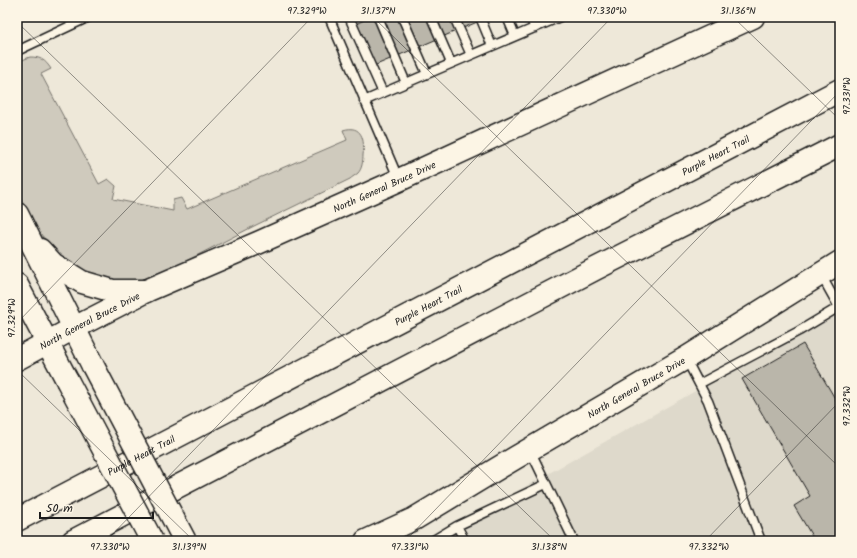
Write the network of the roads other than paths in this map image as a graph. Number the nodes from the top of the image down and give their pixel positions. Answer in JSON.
{"nodes":[{"id":1,"x":89,"y":17,"type":"edge"},
{"id":2,"x":329,"y":17,"type":"edge"},
{"id":3,"x":349,"y":17,"type":"edge"},
{"id":4,"x":378,"y":17,"type":"edge"},
{"id":5,"x":402,"y":17,"type":"edge"},
{"id":6,"x":431,"y":17,"type":"edge"},
{"id":7,"x":454,"y":17,"type":"edge"},
{"id":8,"x":480,"y":17,"type":"edge"},
{"id":9,"x":507,"y":17,"type":"edge"},
{"id":10,"x":530,"y":17,"type":"edge"},
{"id":11,"x":557,"y":17,"type":"edge"},
{"id":12,"x":753,"y":17,"type":"edge"},
{"id":13,"x":535,"y":28,"type":"junction"},
{"id":14,"x":515,"y":36,"type":"junction"},
{"id":15,"x":492,"y":46,"type":"junction"},
{"id":16,"x":17,"y":52,"type":"edge"},
{"id":17,"x":471,"y":55,"type":"junction"},
{"id":18,"x":451,"y":63,"type":"junction"},
{"id":19,"x":427,"y":74,"type":"junction"},
{"id":20,"x":406,"y":83,"type":"junction"},
{"id":21,"x":840,"y":90,"type":"edge"},
{"id":22,"x":383,"y":93,"type":"junction"},
{"id":23,"x":364,"y":101,"type":"junction"},
{"id":24,"x":840,"y":145,"type":"edge"},
{"id":25,"x":399,"y":180,"type":"junction"},
{"id":26,"x":17,"y":214,"type":"edge"},
{"id":27,"x":30,"y":240,"type":"junction"},
{"id":28,"x":840,"y":262,"type":"edge"},
{"id":29,"x":821,"y":275,"type":"junction"},
{"id":30,"x":17,"y":285,"type":"edge"},
{"id":31,"x":146,"y":291,"type":"junction"},
{"id":32,"x":840,"y":308,"type":"edge"},
{"id":33,"x":74,"y":328,"type":"junction"},
{"id":34,"x":47,"y":342,"type":"junction"},
{"id":35,"x":686,"y":358,"type":"junction"},
{"id":36,"x":17,"y":359,"type":"edge"},
{"id":37,"x":699,"y":384,"type":"junction"},
{"id":38,"x":530,"y":450,"type":"junction"},
{"id":39,"x":546,"y":484,"type":"junction"},
{"id":40,"x":17,"y":520,"type":"edge"},
{"id":41,"x":456,"y":526,"type":"junction"},
{"id":42,"x":72,"y":541,"type":"edge"},
{"id":43,"x":152,"y":541,"type":"edge"},
{"id":44,"x":185,"y":541,"type":"edge"},
{"id":45,"x":368,"y":541,"type":"edge"},
{"id":46,"x":432,"y":541,"type":"edge"},
{"id":47,"x":465,"y":541,"type":"edge"},
{"id":48,"x":574,"y":541,"type":"edge"},
{"id":49,"x":761,"y":541,"type":"edge"}],
"edges":[{"from":1,"to":16,"type":"lane"},
{"from":2,"to":23,"type":"lane"},
{"from":3,"to":22,"type":"lane"},
{"from":4,"to":20,"type":"lane"},
{"from":5,"to":19,"type":"lane"},
{"from":6,"to":18,"type":"lane"},
{"from":7,"to":17,"type":"lane"},
{"from":8,"to":15,"type":"lane"},
{"from":9,"to":14,"type":"lane"},
{"from":10,"to":13,"type":"lane"},
{"from":11,"to":13,"type":"lane"},
{"from":12,"to":25,"type":"main road","name":"North General Bruce Drive"},
{"from":13,"to":14,"type":"lane"},
{"from":14,"to":15,"type":"lane"},
{"from":15,"to":17,"type":"lane"},
{"from":17,"to":18,"type":"lane"},
{"from":18,"to":19,"type":"lane"},
{"from":19,"to":20,"type":"lane"},
{"from":20,"to":22,"type":"lane"},
{"from":21,"to":40,"type":"main road","name":"Purple Heart Trail"},
{"from":22,"to":23,"type":"lane"},
{"from":23,"to":25,"type":"lane"},
{"from":24,"to":42,"type":"main road"},
{"from":25,"to":31,"type":"main road","name":"North General Bruce Drive"},
{"from":26,"to":27,"type":"main road"},
{"from":27,"to":31,"type":"main road"},
{"from":27,"to":33,"type":"main road"},
{"from":28,"to":29,"type":"main road","name":"North General Bruce Drive"},
{"from":29,"to":32,"type":"lane"},
{"from":29,"to":35,"type":"main road","name":"North General Bruce Drive"},
{"from":30,"to":34,"type":"main road"},
{"from":31,"to":33,"type":"main road","name":"North General Bruce Drive"},
{"from":32,"to":37,"type":"lane"},
{"from":33,"to":34,"type":"main road","name":"North General Bruce Drive"},
{"from":33,"to":44,"type":"main road","bridge":true},
{"from":34,"to":36,"type":"main road","name":"North General Bruce Drive"},
{"from":34,"to":43,"type":"main road","bridge":true},
{"from":35,"to":37,"type":"lane"},
{"from":35,"to":38,"type":"main road","name":"North General Bruce Drive"},
{"from":37,"to":49,"type":"lane"},
{"from":38,"to":39,"type":"lane"},
{"from":38,"to":45,"type":"main road","name":"North General Bruce Drive"},
{"from":39,"to":41,"type":"lane"},
{"from":39,"to":48,"type":"lane"},
{"from":41,"to":46,"type":"lane"},
{"from":41,"to":47,"type":"lane"}]}
